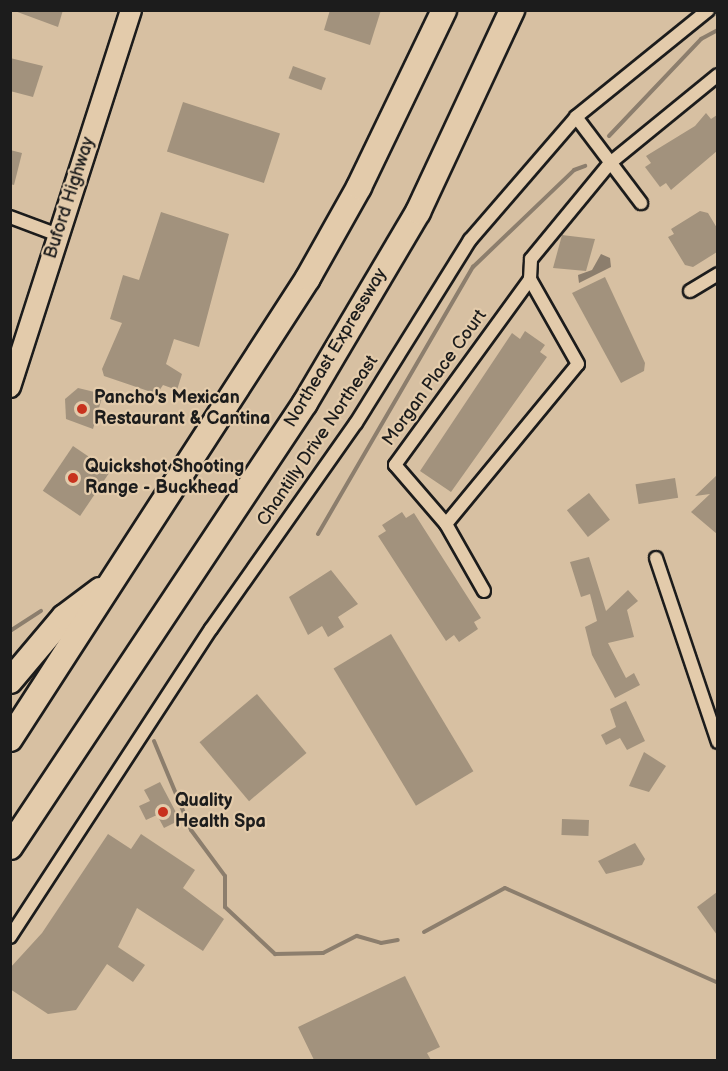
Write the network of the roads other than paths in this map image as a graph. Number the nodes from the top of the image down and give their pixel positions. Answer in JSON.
{"nodes":[{"id":1,"x":131,"y":10,"type":"edge"},
{"id":2,"x":444,"y":10,"type":"edge"},
{"id":3,"x":512,"y":10,"type":"edge"},
{"id":4,"x":708,"y":10,"type":"edge"},
{"id":5,"x":717,"y":75,"type":"edge"},
{"id":6,"x":576,"y":117,"type":"junction"},
{"id":7,"x":610,"y":163,"type":"junction"},
{"id":8,"x":641,"y":203,"type":"dead end"},
{"id":9,"x":10,"y":217,"type":"edge"},
{"id":10,"x":58,"y":235,"type":"junction"},
{"id":11,"x":717,"y":274,"type":"edge"},
{"id":12,"x":530,"y":279,"type":"junction"},
{"id":13,"x":690,"y":291,"type":"dead end"},
{"id":14,"x":10,"y":387,"type":"edge"},
{"id":15,"x":446,"y":524,"type":"junction"},
{"id":16,"x":656,"y":558,"type":"dead end"},
{"id":17,"x":114,"y":579,"type":"junction"},
{"id":18,"x":484,"y":591,"type":"dead end"},
{"id":19,"x":10,"y":681,"type":"edge"},
{"id":20,"x":10,"y":739,"type":"edge"},
{"id":21,"x":717,"y":741,"type":"edge"},
{"id":22,"x":26,"y":825,"type":"junction"},
{"id":23,"x":10,"y":847,"type":"edge"},
{"id":24,"x":10,"y":857,"type":"edge"},
{"id":25,"x":10,"y":937,"type":"edge"}],
"edges":[{"from":1,"to":10,"type":"main road","name":"Buford Highway"},
{"from":2,"to":17,"type":"highway"},
{"from":3,"to":22,"type":"highway","name":"Northeast Expressway"},
{"from":4,"to":6,"type":"street","name":"Chantilly Drive Northeast"},
{"from":5,"to":7,"type":"street","name":"Morgan Place Court"},
{"from":6,"to":7,"type":"street"},
{"from":6,"to":25,"type":"street","name":"Chantilly Drive Northeast"},
{"from":7,"to":8,"type":"street"},
{"from":7,"to":12,"type":"street","name":"Morgan Place Court"},
{"from":9,"to":10,"type":"street"},
{"from":10,"to":14,"type":"main road","name":"Buford Highway"},
{"from":11,"to":13,"type":"street"},
{"from":12,"to":15,"type":"street"},
{"from":12,"to":15,"type":"street","name":"Morgan Place Court"},
{"from":15,"to":18,"type":"street","name":"Morgan Place Court"},
{"from":16,"to":21,"type":"street"},
{"from":17,"to":19,"type":"highway"},
{"from":17,"to":20,"type":"highway"},
{"from":22,"to":23,"type":"highway","name":"Northeast Expressway"},
{"from":22,"to":24,"type":"highway"}]}
